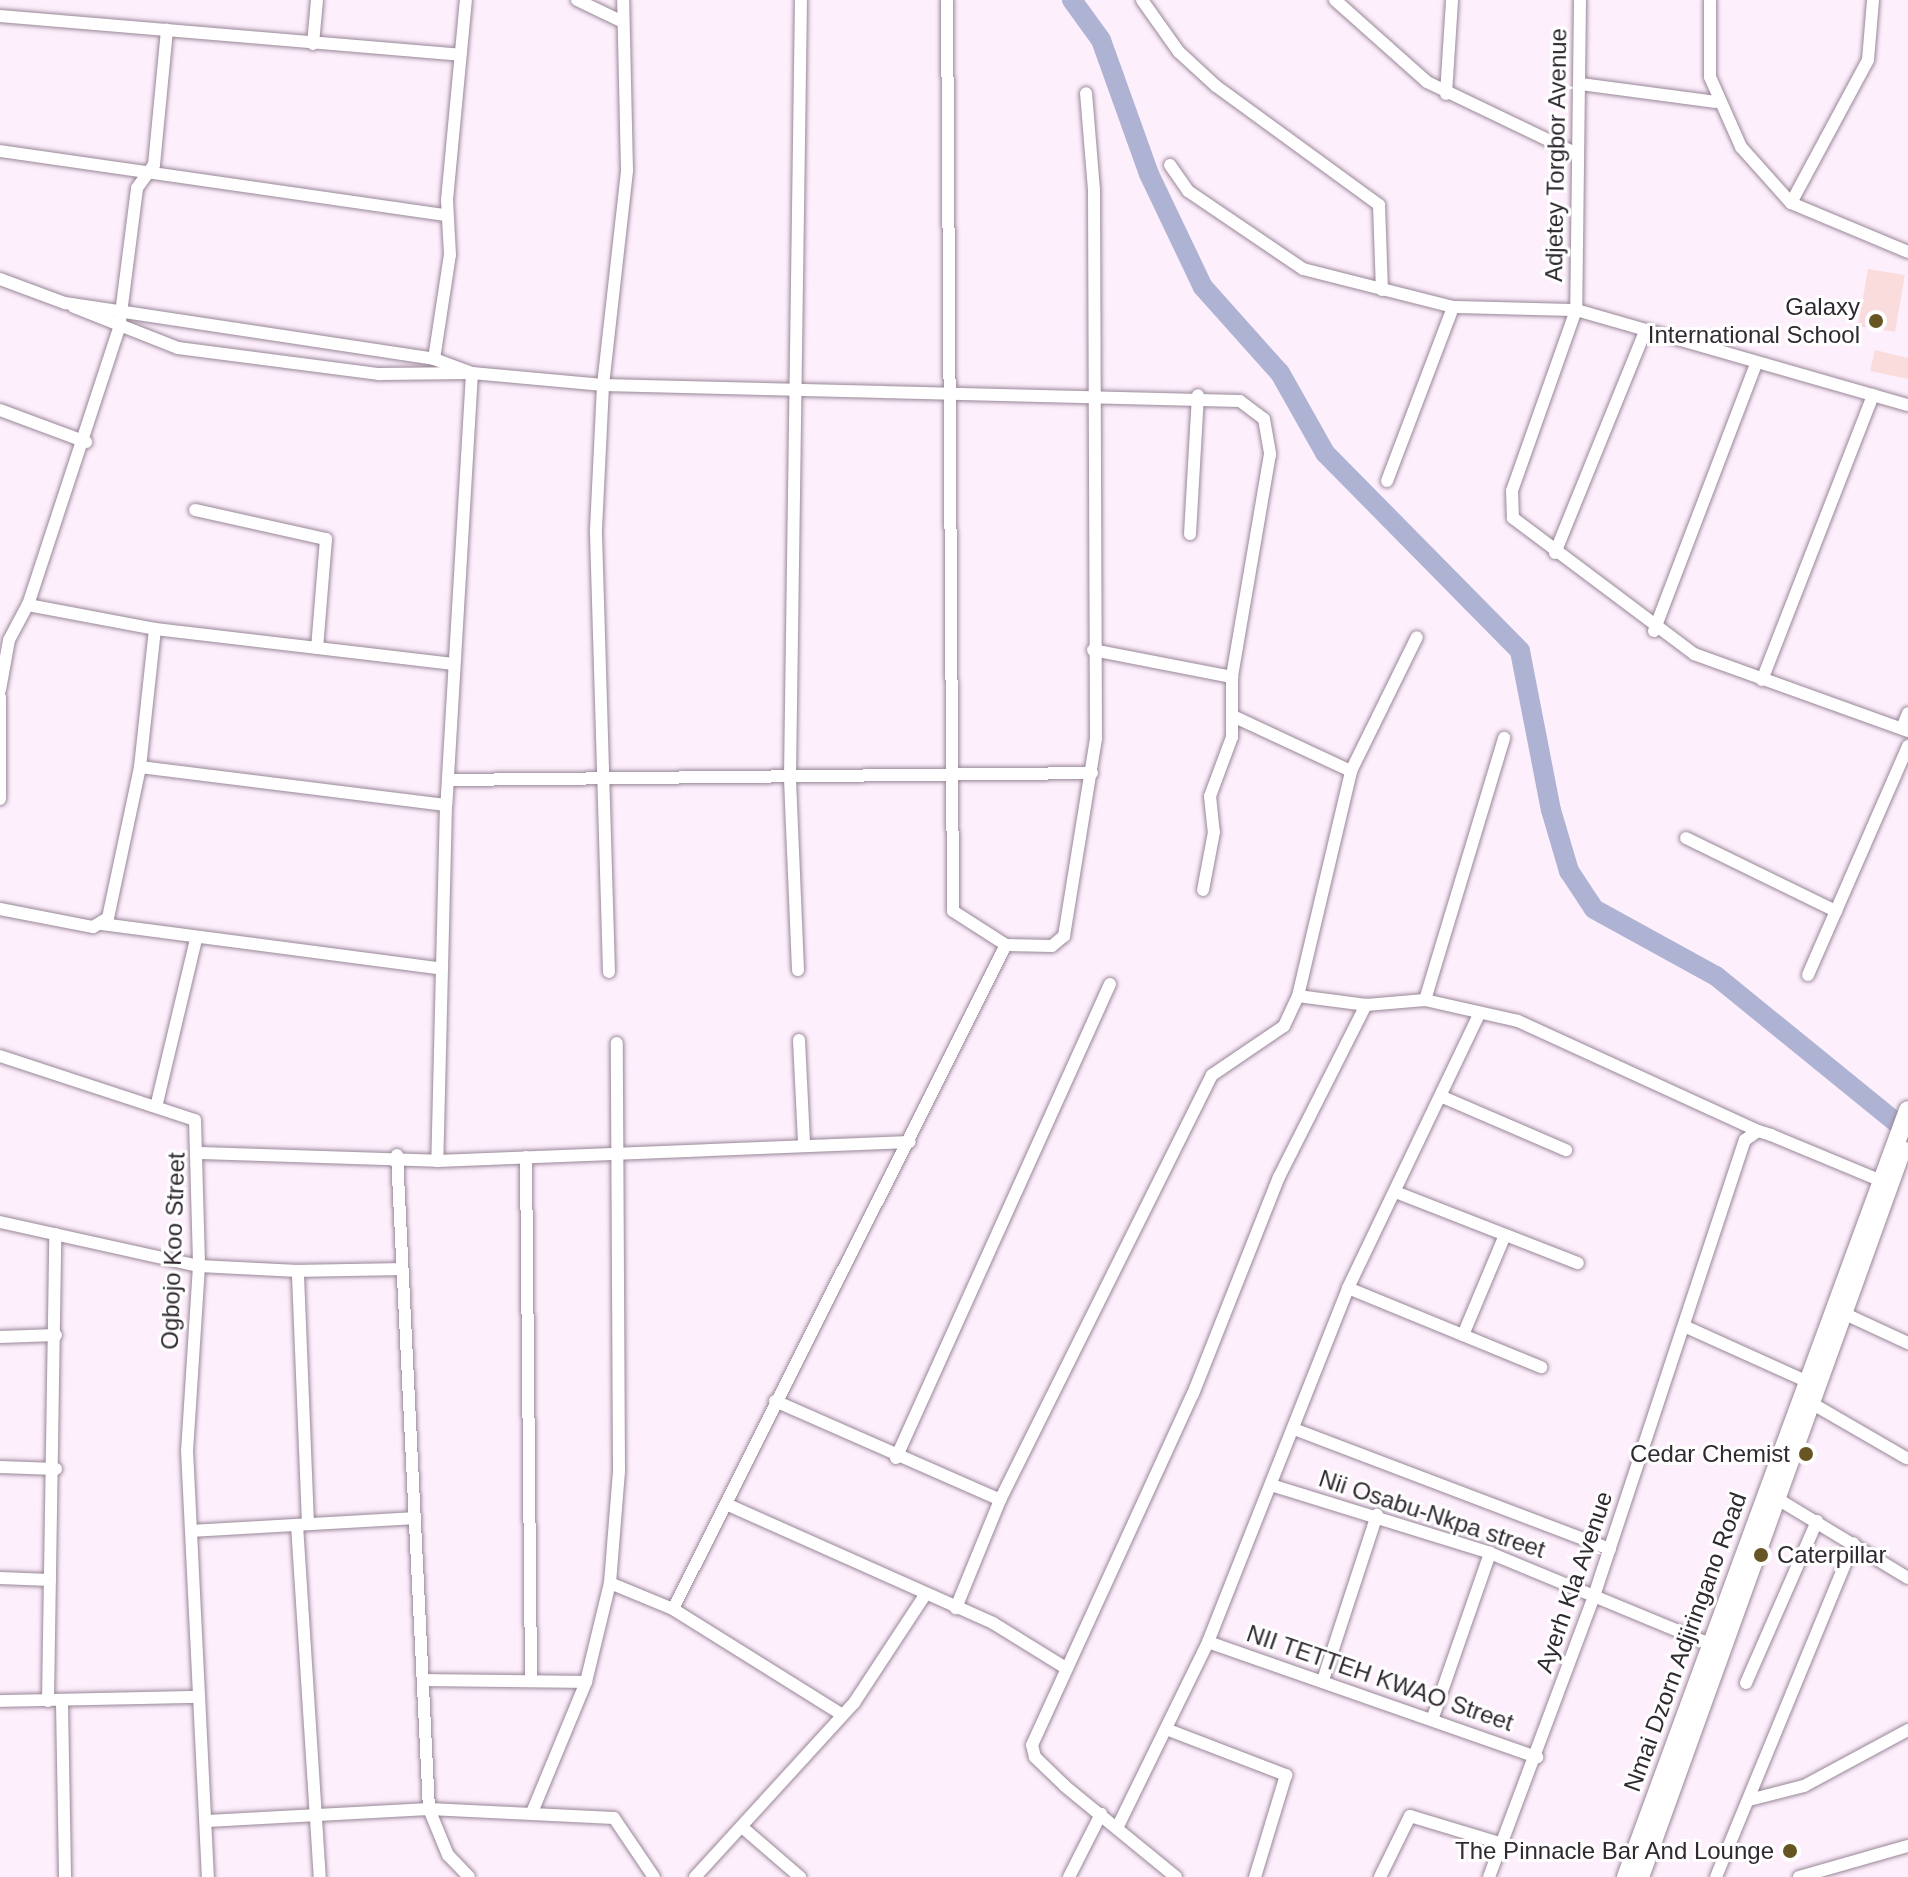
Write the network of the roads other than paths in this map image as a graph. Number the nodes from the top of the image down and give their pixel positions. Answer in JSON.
{"nodes":[{"id":1,"x":317,"y":0,"type":"edge"},
{"id":2,"x":466,"y":0,"type":"edge"},
{"id":3,"x":577,"y":0,"type":"edge"},
{"id":4,"x":623,"y":0,"type":"edge"},
{"id":5,"x":801,"y":0,"type":"edge"},
{"id":6,"x":947,"y":0,"type":"edge"},
{"id":7,"x":1142,"y":0,"type":"edge"},
{"id":8,"x":1335,"y":0,"type":"edge"},
{"id":9,"x":1452,"y":0,"type":"edge"},
{"id":10,"x":1580,"y":0,"type":"edge"},
{"id":11,"x":1710,"y":0,"type":"edge"},
{"id":12,"x":1873,"y":0,"type":"edge"},
{"id":13,"x":0,"y":16,"type":"edge"},
{"id":14,"x":619,"y":20,"type":"junction"},
{"id":15,"x":167,"y":30,"type":"junction"},
{"id":16,"x":313,"y":44,"type":"junction"},
{"id":17,"x":460,"y":55,"type":"junction"},
{"id":18,"x":1581,"y":84,"type":"junction"},
{"id":19,"x":1086,"y":93,"type":"dead end"},
{"id":20,"x":1446,"y":94,"type":"junction"},
{"id":21,"x":1716,"y":102,"type":"junction"},
{"id":22,"x":0,"y":151,"type":"edge"},
{"id":23,"x":1577,"y":154,"type":"junction"},
{"id":24,"x":1170,"y":165,"type":"dead end"},
{"id":25,"x":147,"y":176,"type":"junction"},
{"id":26,"x":1791,"y":203,"type":"junction"},
{"id":27,"x":446,"y":215,"type":"junction"},
{"id":28,"x":1908,"y":252,"type":"edge"},
{"id":29,"x":0,"y":279,"type":"edge"},
{"id":30,"x":1382,"y":290,"type":"junction"},
{"id":31,"x":65,"y":303,"type":"junction"},
{"id":32,"x":119,"y":307,"type":"junction"},
{"id":33,"x":1453,"y":307,"type":"junction"},
{"id":34,"x":1576,"y":310,"type":"junction"},
{"id":35,"x":119,"y":329,"type":"junction"},
{"id":36,"x":1645,"y":331,"type":"junction"},
{"id":37,"x":434,"y":359,"type":"junction"},
{"id":38,"x":1756,"y":364,"type":"junction"},
{"id":39,"x":472,"y":373,"type":"junction"},
{"id":40,"x":603,"y":385,"type":"junction"},
{"id":41,"x":799,"y":388,"type":"junction"},
{"id":42,"x":947,"y":389,"type":"junction"},
{"id":43,"x":1090,"y":392,"type":"junction"},
{"id":44,"x":1198,"y":395,"type":"junction"},
{"id":45,"x":1873,"y":395,"type":"junction"},
{"id":46,"x":1908,"y":405,"type":"edge"},
{"id":47,"x":0,"y":410,"type":"edge"},
{"id":48,"x":86,"y":442,"type":"junction"},
{"id":49,"x":1387,"y":481,"type":"dead end"},
{"id":50,"x":195,"y":510,"type":"dead end"},
{"id":51,"x":1190,"y":534,"type":"dead end"},
{"id":52,"x":1555,"y":553,"type":"junction"},
{"id":53,"x":28,"y":605,"type":"junction"},
{"id":54,"x":155,"y":629,"type":"junction"},
{"id":55,"x":1654,"y":631,"type":"junction"},
{"id":56,"x":1417,"y":637,"type":"dead end"},
{"id":57,"x":317,"y":648,"type":"junction"},
{"id":58,"x":1093,"y":650,"type":"junction"},
{"id":59,"x":454,"y":664,"type":"junction"},
{"id":60,"x":1232,"y":677,"type":"junction"},
{"id":61,"x":1762,"y":680,"type":"junction"},
{"id":62,"x":0,"y":690,"type":"edge"},
{"id":63,"x":0,"y":697,"type":"edge"},
{"id":64,"x":1908,"y":713,"type":"edge"},
{"id":65,"x":1235,"y":717,"type":"junction"},
{"id":66,"x":1905,"y":730,"type":"edge"},
{"id":67,"x":1504,"y":738,"type":"dead end"},
{"id":68,"x":1908,"y":746,"type":"edge"},
{"id":69,"x":140,"y":767,"type":"junction"},
{"id":70,"x":1351,"y":771,"type":"junction"},
{"id":71,"x":1092,"y":773,"type":"junction"},
{"id":72,"x":948,"y":774,"type":"junction"},
{"id":73,"x":790,"y":776,"type":"junction"},
{"id":74,"x":606,"y":779,"type":"junction"},
{"id":75,"x":448,"y":780,"type":"junction"},
{"id":76,"x":0,"y":799,"type":"edge"},
{"id":77,"x":446,"y":805,"type":"junction"},
{"id":78,"x":1686,"y":838,"type":"dead end"},
{"id":79,"x":1203,"y":890,"type":"dead end"},
{"id":80,"x":0,"y":909,"type":"edge"},
{"id":81,"x":1836,"y":911,"type":"junction"},
{"id":82,"x":102,"y":924,"type":"junction"},
{"id":83,"x":196,"y":939,"type":"junction"},
{"id":84,"x":1006,"y":945,"type":"junction"},
{"id":85,"x":442,"y":969,"type":"junction"},
{"id":86,"x":798,"y":970,"type":"dead end"},
{"id":87,"x":609,"y":972,"type":"dead end"},
{"id":88,"x":1808,"y":975,"type":"dead end"},
{"id":89,"x":1110,"y":984,"type":"dead end"},
{"id":90,"x":1298,"y":996,"type":"junction"},
{"id":91,"x":1425,"y":1000,"type":"junction"},
{"id":92,"x":1366,"y":1005,"type":"junction"},
{"id":93,"x":1480,"y":1013,"type":"junction"},
{"id":94,"x":799,"y":1040,"type":"dead end"},
{"id":95,"x":617,"y":1043,"type":"dead end"},
{"id":96,"x":0,"y":1056,"type":"edge"},
{"id":97,"x":1445,"y":1098,"type":"junction"},
{"id":98,"x":157,"y":1103,"type":"junction"},
{"id":99,"x":1908,"y":1110,"type":"edge"},
{"id":100,"x":1758,"y":1131,"type":"junction"},
{"id":101,"x":1908,"y":1135,"type":"edge"},
{"id":102,"x":804,"y":1142,"type":"junction"},
{"id":103,"x":910,"y":1142,"type":"junction"},
{"id":104,"x":1566,"y":1150,"type":"dead end"},
{"id":105,"x":616,"y":1151,"type":"junction"},
{"id":106,"x":201,"y":1153,"type":"junction"},
{"id":107,"x":397,"y":1155,"type":"junction"},
{"id":108,"x":526,"y":1157,"type":"junction"},
{"id":109,"x":437,"y":1161,"type":"junction"},
{"id":110,"x":1879,"y":1180,"type":"junction"},
{"id":111,"x":1398,"y":1193,"type":"junction"},
{"id":112,"x":0,"y":1222,"type":"edge"},
{"id":113,"x":55,"y":1234,"type":"junction"},
{"id":114,"x":1505,"y":1235,"type":"junction"},
{"id":115,"x":1578,"y":1263,"type":"dead end"},
{"id":116,"x":199,"y":1266,"type":"junction"},
{"id":117,"x":399,"y":1269,"type":"junction"},
{"id":118,"x":298,"y":1271,"type":"junction"},
{"id":119,"x":1348,"y":1288,"type":"junction"},
{"id":120,"x":1843,"y":1313,"type":"junction"},
{"id":121,"x":1684,"y":1326,"type":"junction"},
{"id":122,"x":56,"y":1335,"type":"junction"},
{"id":123,"x":1463,"y":1335,"type":"junction"},
{"id":124,"x":0,"y":1337,"type":"edge"},
{"id":125,"x":1908,"y":1343,"type":"edge"},
{"id":126,"x":1541,"y":1367,"type":"dead end"},
{"id":127,"x":1806,"y":1381,"type":"junction"},
{"id":128,"x":775,"y":1401,"type":"junction"},
{"id":129,"x":1813,"y":1404,"type":"junction"},
{"id":130,"x":1294,"y":1429,"type":"junction"},
{"id":131,"x":896,"y":1458,"type":"junction"},
{"id":132,"x":1906,"y":1458,"type":"edge"},
{"id":133,"x":0,"y":1467,"type":"edge"},
{"id":134,"x":56,"y":1469,"type":"junction"},
{"id":135,"x":1271,"y":1485,"type":"junction"},
{"id":136,"x":1776,"y":1498,"type":"junction"},
{"id":137,"x":1000,"y":1500,"type":"junction"},
{"id":138,"x":726,"y":1504,"type":"junction"},
{"id":139,"x":1377,"y":1515,"type":"junction"},
{"id":140,"x":415,"y":1518,"type":"junction"},
{"id":141,"x":1817,"y":1521,"type":"junction"},
{"id":142,"x":302,"y":1524,"type":"junction"},
{"id":143,"x":192,"y":1531,"type":"junction"},
{"id":144,"x":1854,"y":1543,"type":"junction"},
{"id":145,"x":1610,"y":1549,"type":"junction"},
{"id":146,"x":1490,"y":1553,"type":"junction"},
{"id":147,"x":0,"y":1578,"type":"edge"},
{"id":148,"x":1908,"y":1578,"type":"edge"},
{"id":149,"x":50,"y":1580,"type":"junction"},
{"id":150,"x":610,"y":1583,"type":"junction"},
{"id":151,"x":1595,"y":1593,"type":"junction"},
{"id":152,"x":923,"y":1598,"type":"junction"},
{"id":153,"x":956,"y":1608,"type":"junction"},
{"id":154,"x":673,"y":1609,"type":"junction"},
{"id":155,"x":1208,"y":1642,"type":"junction"},
{"id":156,"x":1710,"y":1644,"type":"junction"},
{"id":157,"x":1066,"y":1668,"type":"junction"},
{"id":158,"x":531,"y":1679,"type":"junction"},
{"id":159,"x":427,"y":1680,"type":"junction"},
{"id":160,"x":1323,"y":1680,"type":"junction"},
{"id":161,"x":586,"y":1682,"type":"junction"},
{"id":162,"x":1746,"y":1683,"type":"dead end"},
{"id":163,"x":196,"y":1697,"type":"junction"},
{"id":164,"x":0,"y":1701,"type":"edge"},
{"id":165,"x":48,"y":1701,"type":"junction"},
{"id":166,"x":62,"y":1703,"type":"junction"},
{"id":167,"x":841,"y":1714,"type":"junction"},
{"id":168,"x":1433,"y":1717,"type":"junction"},
{"id":169,"x":1166,"y":1729,"type":"junction"},
{"id":170,"x":1908,"y":1730,"type":"edge"},
{"id":171,"x":1537,"y":1757,"type":"junction"},
{"id":172,"x":1749,"y":1800,"type":"junction"},
{"id":173,"x":429,"y":1809,"type":"junction"},
{"id":174,"x":533,"y":1810,"type":"junction"},
{"id":175,"x":1101,"y":1814,"type":"junction"},
{"id":176,"x":317,"y":1817,"type":"junction"},
{"id":177,"x":207,"y":1821,"type":"junction"},
{"id":178,"x":1118,"y":1826,"type":"junction"},
{"id":179,"x":742,"y":1827,"type":"junction"},
{"id":180,"x":1503,"y":1844,"type":"junction"},
{"id":181,"x":1908,"y":1846,"type":"edge"},
{"id":182,"x":65,"y":1877,"type":"edge"},
{"id":183,"x":208,"y":1877,"type":"edge"},
{"id":184,"x":320,"y":1877,"type":"edge"},
{"id":185,"x":469,"y":1877,"type":"edge"},
{"id":186,"x":654,"y":1877,"type":"edge"},
{"id":187,"x":695,"y":1877,"type":"edge"},
{"id":188,"x":800,"y":1877,"type":"edge"},
{"id":189,"x":1069,"y":1877,"type":"edge"},
{"id":190,"x":1176,"y":1877,"type":"edge"},
{"id":191,"x":1255,"y":1877,"type":"edge"},
{"id":192,"x":1380,"y":1877,"type":"edge"},
{"id":193,"x":1489,"y":1877,"type":"edge"},
{"id":194,"x":1626,"y":1877,"type":"edge"},
{"id":195,"x":1640,"y":1877,"type":"edge"},
{"id":196,"x":1716,"y":1877,"type":"edge"},
{"id":197,"x":1799,"y":1877,"type":"edge"}],
"edges":[{"from":1,"to":16,"type":"street"},
{"from":2,"to":17,"type":"street"},
{"from":3,"to":14,"type":"street"},
{"from":4,"to":14,"type":"street"},
{"from":5,"to":41,"type":"street"},
{"from":6,"to":42,"type":"street"},
{"from":7,"to":30,"type":"street"},
{"from":8,"to":20,"type":"street"},
{"from":9,"to":20,"type":"street"},
{"from":10,"to":18,"type":"street","name":"Adjetey Torgbor Avenue"},
{"from":11,"to":21,"type":"street"},
{"from":12,"to":26,"type":"street"},
{"from":13,"to":15,"type":"street"},
{"from":14,"to":40,"type":"street"},
{"from":15,"to":16,"type":"street"},
{"from":15,"to":25,"type":"street"},
{"from":16,"to":17,"type":"street"},
{"from":17,"to":27,"type":"street"},
{"from":18,"to":21,"type":"street"},
{"from":18,"to":23,"type":"street","name":"Adjetey Torgbor Avenue"},
{"from":19,"to":43,"type":"street"},
{"from":20,"to":23,"type":"street"},
{"from":21,"to":26,"type":"street"},
{"from":22,"to":25,"type":"street"},
{"from":23,"to":34,"type":"street","name":"Adjetey Torgbor Avenue"},
{"from":24,"to":30,"type":"street"},
{"from":25,"to":27,"type":"street"},
{"from":25,"to":32,"type":"street"},
{"from":26,"to":28,"type":"street"},
{"from":27,"to":37,"type":"street"},
{"from":29,"to":31,"type":"street"},
{"from":30,"to":33,"type":"street"},
{"from":31,"to":32,"type":"street"},
{"from":31,"to":35,"type":"street"},
{"from":32,"to":35,"type":"street"},
{"from":32,"to":37,"type":"street"},
{"from":33,"to":34,"type":"street"},
{"from":33,"to":49,"type":"street"},
{"from":34,"to":36,"type":"street"},
{"from":34,"to":52,"type":"street","name":"Adjetey Torgbor Avenue"},
{"from":35,"to":39,"type":"street"},
{"from":35,"to":48,"type":"street"},
{"from":36,"to":38,"type":"street"},
{"from":36,"to":52,"type":"street"},
{"from":37,"to":39,"type":"street"},
{"from":38,"to":45,"type":"street"},
{"from":38,"to":55,"type":"street"},
{"from":39,"to":40,"type":"street"},
{"from":39,"to":59,"type":"street"},
{"from":40,"to":41,"type":"street"},
{"from":40,"to":74,"type":"street"},
{"from":41,"to":42,"type":"street"},
{"from":41,"to":73,"type":"street"},
{"from":42,"to":43,"type":"street"},
{"from":42,"to":72,"type":"street"},
{"from":43,"to":44,"type":"street"},
{"from":43,"to":58,"type":"street"},
{"from":44,"to":51,"type":"street"},
{"from":44,"to":60,"type":"street"},
{"from":45,"to":46,"type":"street"},
{"from":45,"to":61,"type":"street"},
{"from":47,"to":48,"type":"street"},
{"from":48,"to":53,"type":"street"},
{"from":50,"to":57,"type":"street"},
{"from":52,"to":55,"type":"street"},
{"from":53,"to":54,"type":"street"},
{"from":53,"to":62,"type":"street"},
{"from":54,"to":57,"type":"street"},
{"from":54,"to":69,"type":"street"},
{"from":55,"to":61,"type":"street"},
{"from":56,"to":70,"type":"street"},
{"from":57,"to":59,"type":"street"},
{"from":58,"to":60,"type":"street"},
{"from":58,"to":71,"type":"street"},
{"from":59,"to":75,"type":"street"},
{"from":60,"to":65,"type":"street"},
{"from":61,"to":66,"type":"street"},
{"from":63,"to":76,"type":"street"},
{"from":64,"to":66,"type":"street"},
{"from":65,"to":70,"type":"street"},
{"from":65,"to":79,"type":"street"},
{"from":67,"to":91,"type":"street"},
{"from":68,"to":81,"type":"street"},
{"from":69,"to":77,"type":"street"},
{"from":69,"to":82,"type":"street"},
{"from":70,"to":90,"type":"street"},
{"from":71,"to":72,"type":"street"},
{"from":71,"to":84,"type":"street"},
{"from":72,"to":73,"type":"street"},
{"from":72,"to":84,"type":"street"},
{"from":73,"to":74,"type":"street"},
{"from":73,"to":86,"type":"street"},
{"from":74,"to":75,"type":"street"},
{"from":74,"to":87,"type":"street"},
{"from":75,"to":77,"type":"street"},
{"from":77,"to":85,"type":"street"},
{"from":78,"to":81,"type":"street"},
{"from":80,"to":82,"type":"street"},
{"from":81,"to":88,"type":"street"},
{"from":82,"to":83,"type":"street"},
{"from":83,"to":85,"type":"street"},
{"from":83,"to":98,"type":"street"},
{"from":84,"to":103,"type":"street"},
{"from":85,"to":109,"type":"street"},
{"from":89,"to":131,"type":"street"},
{"from":90,"to":92,"type":"street"},
{"from":90,"to":137,"type":"street"},
{"from":91,"to":92,"type":"street"},
{"from":91,"to":93,"type":"street"},
{"from":92,"to":157,"type":"street"},
{"from":93,"to":97,"type":"street"},
{"from":93,"to":100,"type":"street"},
{"from":94,"to":102,"type":"street"},
{"from":95,"to":105,"type":"street"},
{"from":96,"to":98,"type":"street","name":"Ogbojo Koo Street"},
{"from":97,"to":104,"type":"street"},
{"from":97,"to":111,"type":"street"},
{"from":98,"to":106,"type":"street","name":"Ogbojo Koo Street"},
{"from":99,"to":110,"type":"main road","name":"Nmai Dzorn Adjiringano Road"},
{"from":100,"to":110,"type":"street"},
{"from":100,"to":121,"type":"street","name":"Ayerh Kla Avenue"},
{"from":101,"to":120,"type":"main road","name":"Nmai Dzorn Adjiringano Road"},
{"from":102,"to":103,"type":"street"},
{"from":102,"to":105,"type":"street"},
{"from":103,"to":128,"type":"street"},
{"from":105,"to":108,"type":"street"},
{"from":105,"to":150,"type":"street"},
{"from":106,"to":107,"type":"street"},
{"from":106,"to":116,"type":"street","name":"Ogbojo Koo Street"},
{"from":107,"to":109,"type":"street"},
{"from":107,"to":117,"type":"street"},
{"from":108,"to":109,"type":"street"},
{"from":108,"to":158,"type":"street"},
{"from":110,"to":127,"type":"main road","name":"Nmai Dzorn Adjiringano Road"},
{"from":111,"to":114,"type":"street"},
{"from":111,"to":119,"type":"street"},
{"from":112,"to":113,"type":"street"},
{"from":113,"to":116,"type":"street"},
{"from":113,"to":122,"type":"street"},
{"from":114,"to":115,"type":"street"},
{"from":114,"to":123,"type":"street"},
{"from":116,"to":118,"type":"street"},
{"from":116,"to":143,"type":"street","name":"Ogbojo Koo Street"},
{"from":117,"to":118,"type":"street"},
{"from":117,"to":140,"type":"street"},
{"from":118,"to":142,"type":"street"},
{"from":119,"to":123,"type":"street"},
{"from":119,"to":130,"type":"street"},
{"from":120,"to":125,"type":"street"},
{"from":120,"to":129,"type":"main road","name":"Nmai Dzorn Adjiringano Road"},
{"from":121,"to":127,"type":"street"},
{"from":121,"to":145,"type":"street","name":"Ayerh Kla Avenue"},
{"from":122,"to":124,"type":"street"},
{"from":122,"to":134,"type":"street"},
{"from":123,"to":126,"type":"street"},
{"from":127,"to":156,"type":"main road","name":"Nmai Dzorn Adjiringano Road"},
{"from":128,"to":131,"type":"street"},
{"from":128,"to":138,"type":"street"},
{"from":129,"to":132,"type":"street"},
{"from":129,"to":136,"type":"main road","name":"Nmai Dzorn Adjiringano Road"},
{"from":130,"to":135,"type":"street"},
{"from":130,"to":145,"type":"street"},
{"from":131,"to":137,"type":"street"},
{"from":133,"to":134,"type":"street"},
{"from":134,"to":149,"type":"street"},
{"from":135,"to":139,"type":"street","name":"Nii Osabu-Nkpa street"},
{"from":135,"to":155,"type":"street"},
{"from":136,"to":141,"type":"street"},
{"from":136,"to":195,"type":"main road","name":"Nmai Dzorn Adjiringano Road"},
{"from":137,"to":153,"type":"street"},
{"from":138,"to":152,"type":"street"},
{"from":138,"to":154,"type":"street"},
{"from":139,"to":146,"type":"street","name":"Nii Osabu-Nkpa street"},
{"from":139,"to":160,"type":"street"},
{"from":140,"to":142,"type":"street"},
{"from":140,"to":159,"type":"street"},
{"from":141,"to":144,"type":"street"},
{"from":141,"to":162,"type":"street"},
{"from":142,"to":143,"type":"street"},
{"from":142,"to":176,"type":"street"},
{"from":143,"to":163,"type":"street","name":"Ogbojo Koo Street"},
{"from":144,"to":148,"type":"street"},
{"from":144,"to":172,"type":"street"},
{"from":145,"to":151,"type":"street","name":"Ayerh Kla Avenue"},
{"from":146,"to":151,"type":"street","name":"Nii Osabu-Nkpa street"},
{"from":146,"to":168,"type":"street"},
{"from":147,"to":149,"type":"street"},
{"from":149,"to":165,"type":"street"},
{"from":150,"to":154,"type":"street"},
{"from":150,"to":161,"type":"street"},
{"from":151,"to":156,"type":"street","name":"Nii Osabu-Nkpa street"},
{"from":151,"to":171,"type":"street","name":"Ayerh Kla Avenue"},
{"from":152,"to":153,"type":"street"},
{"from":152,"to":167,"type":"street"},
{"from":153,"to":157,"type":"street"},
{"from":154,"to":167,"type":"street"},
{"from":155,"to":160,"type":"street","name":"NII TETTEH KWAO Street"},
{"from":155,"to":169,"type":"street"},
{"from":156,"to":194,"type":"main road","name":"Nmai Dzorn Adjiringano Road"},
{"from":157,"to":175,"type":"street"},
{"from":158,"to":159,"type":"street"},
{"from":158,"to":161,"type":"street"},
{"from":159,"to":173,"type":"street"},
{"from":160,"to":168,"type":"street","name":"NII TETTEH KWAO Street"},
{"from":161,"to":174,"type":"street"},
{"from":163,"to":166,"type":"street"},
{"from":163,"to":177,"type":"street","name":"Ogbojo Koo Street"},
{"from":164,"to":165,"type":"street"},
{"from":165,"to":166,"type":"street"},
{"from":166,"to":182,"type":"street"},
{"from":167,"to":179,"type":"street"},
{"from":168,"to":171,"type":"street","name":"NII TETTEH KWAO Street"},
{"from":169,"to":178,"type":"street"},
{"from":169,"to":191,"type":"street"},
{"from":170,"to":172,"type":"street"},
{"from":171,"to":180,"type":"street","name":"Ayerh Kla Avenue"},
{"from":172,"to":196,"type":"street"},
{"from":173,"to":174,"type":"street"},
{"from":173,"to":176,"type":"street"},
{"from":173,"to":185,"type":"street"},
{"from":174,"to":186,"type":"street"},
{"from":175,"to":178,"type":"street"},
{"from":175,"to":189,"type":"street"},
{"from":176,"to":177,"type":"street"},
{"from":176,"to":184,"type":"street"},
{"from":177,"to":183,"type":"street","name":"Ogbojo Koo Street"},
{"from":178,"to":190,"type":"street"},
{"from":179,"to":187,"type":"street"},
{"from":179,"to":188,"type":"street"},
{"from":180,"to":192,"type":"street"},
{"from":180,"to":193,"type":"street","name":"Ayerh Kla Avenue"},
{"from":181,"to":197,"type":"street"}]}
